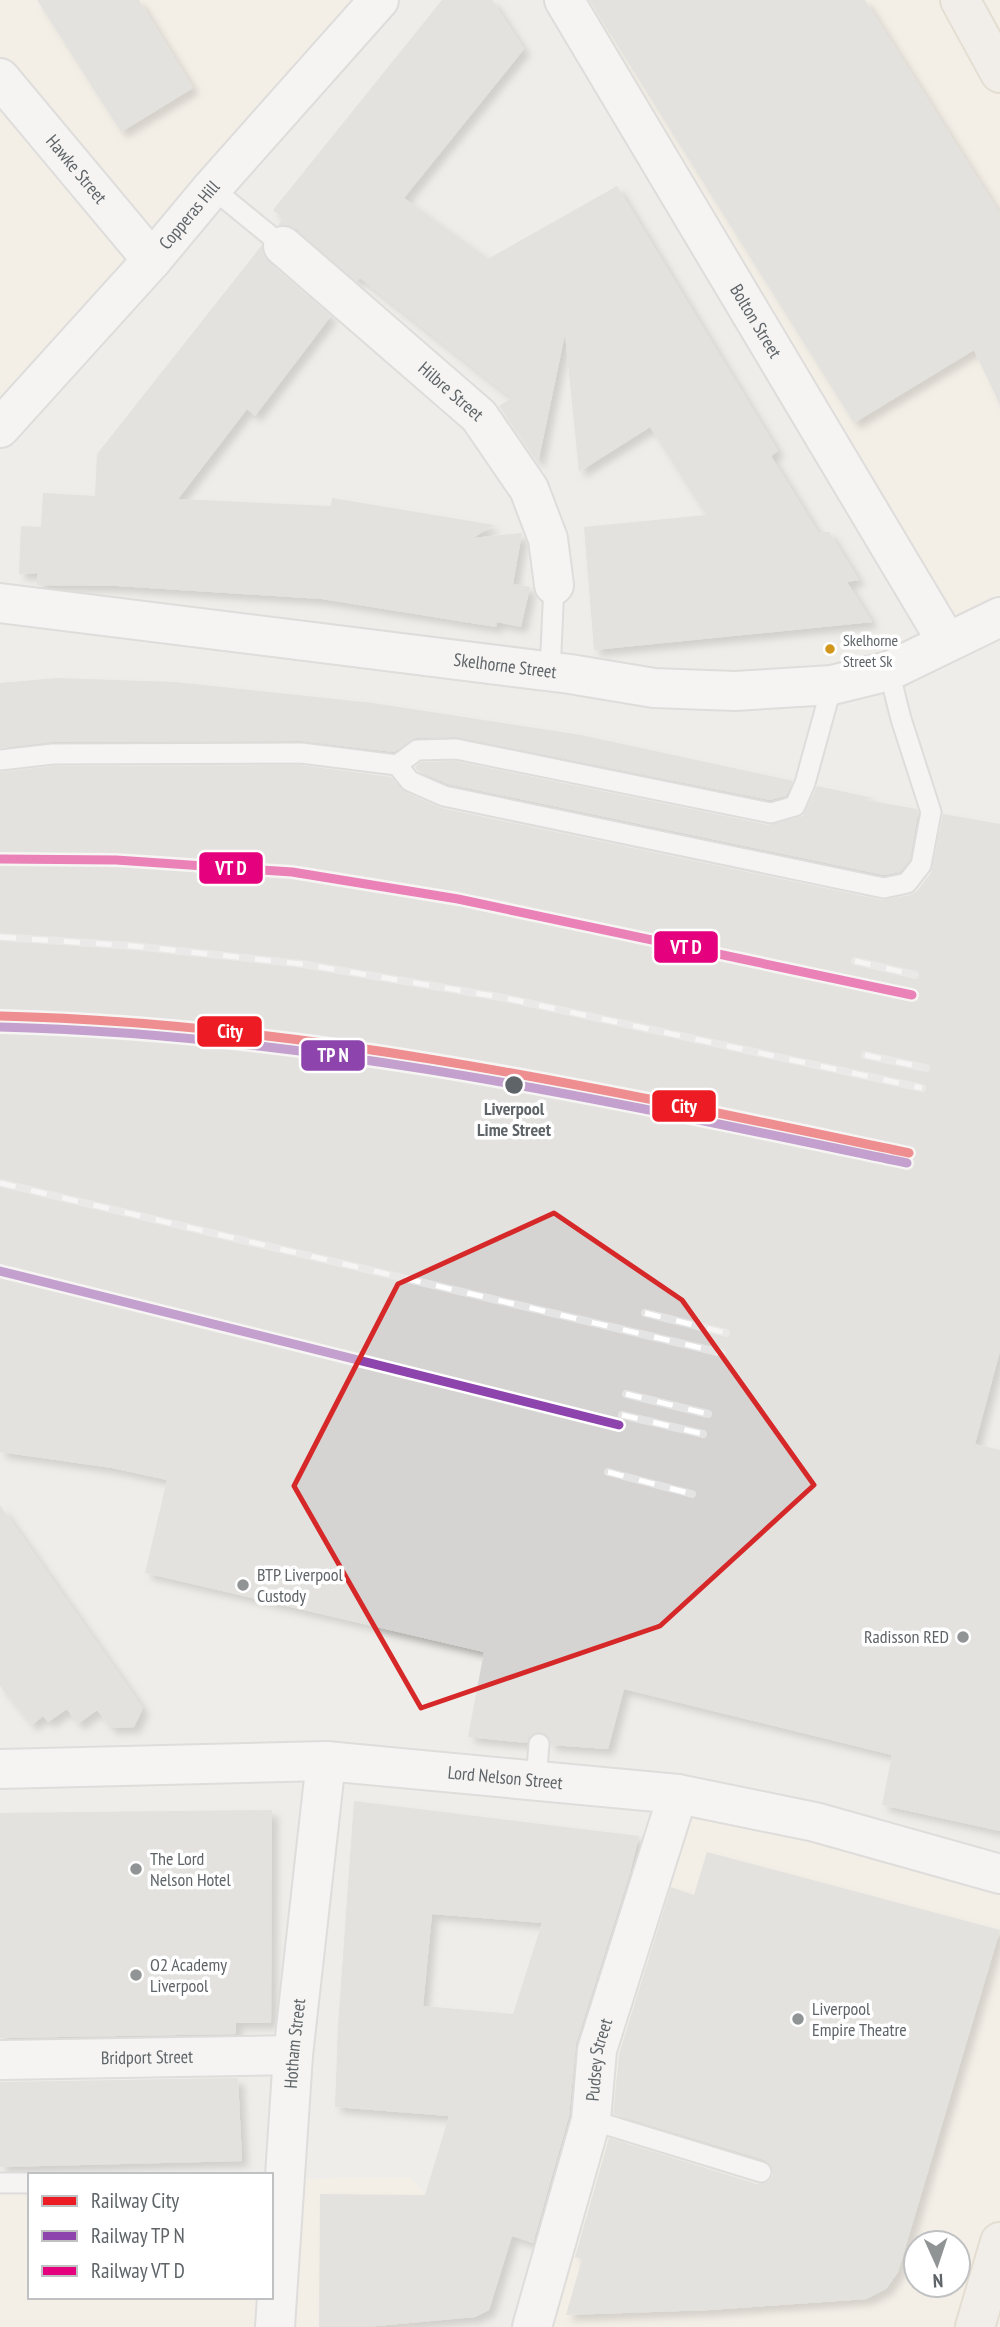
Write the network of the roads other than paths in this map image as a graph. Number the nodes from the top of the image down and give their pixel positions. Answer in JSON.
{"nodes":[{"id":1,"x":379,"y":0,"type":"edge"},
{"id":2,"x":564,"y":0,"type":"edge"},
{"id":3,"x":960,"y":0,"type":"edge"},
{"id":4,"x":1000,"y":73,"type":"edge"},
{"id":5,"x":0,"y":78,"type":"edge"},
{"id":6,"x":212,"y":188,"type":"junction"},
{"id":7,"x":283,"y":246,"type":"joint"},
{"id":8,"x":152,"y":260,"type":"junction"},
{"id":9,"x":0,"y":428,"type":"edge"},
{"id":10,"x":554,"y":585,"type":"joint"},
{"id":11,"x":0,"y":603,"type":"edge"},
{"id":12,"x":1000,"y":617,"type":"edge"},
{"id":13,"x":947,"y":642,"type":"junction"},
{"id":14,"x":889,"y":671,"type":"junction"},
{"id":15,"x":550,"y":672,"type":"junction"},
{"id":16,"x":831,"y":685,"type":"junction"},
{"id":17,"x":0,"y":760,"type":"edge"},
{"id":18,"x":397,"y":765,"type":"junction"},
{"id":19,"x":539,"y":1744,"type":"dead end"},
{"id":20,"x":326,"y":1761,"type":"junction"},
{"id":21,"x":0,"y":1769,"type":"edge"},
{"id":22,"x":536,"y":1781,"type":"junction"},
{"id":23,"x":678,"y":1794,"type":"junction"},
{"id":24,"x":1000,"y":1874,"type":"edge"},
{"id":25,"x":293,"y":2055,"type":"junction"},
{"id":26,"x":0,"y":2060,"type":"edge"},
{"id":27,"x":591,"y":2120,"type":"junction"},
{"id":28,"x":761,"y":2172,"type":"dead end"},
{"id":29,"x":278,"y":2179,"type":"edge"},
{"id":30,"x":0,"y":2183,"type":"edge"},
{"id":31,"x":28,"y":2183,"type":"edge"},
{"id":32,"x":1000,"y":2242,"type":"edge"},
{"id":33,"x":275,"y":2327,"type":"edge"},
{"id":34,"x":532,"y":2327,"type":"edge"},
{"id":35,"x":975,"y":2327,"type":"edge"}],
"edges":[{"from":1,"to":6,"type":"street","name":"Copperas Hill"},
{"from":2,"to":13,"type":"street","name":"Bolton Street"},
{"from":3,"to":4,"type":"main road"},
{"from":5,"to":8,"type":"street","name":"Hawke Street"},
{"from":6,"to":7,"type":"lane","name":"Hilbre Street"},
{"from":6,"to":8,"type":"street","name":"Copperas Hill"},
{"from":7,"to":10,"type":"street","name":"Hilbre Street"},
{"from":8,"to":9,"type":"street","name":"Copperas Hill"},
{"from":10,"to":15,"type":"lane","name":"Hilbre Street"},
{"from":11,"to":15,"type":"street","name":"Skelhorne Street"},
{"from":12,"to":13,"type":"street","name":"Skelhorne Street"},
{"from":13,"to":14,"type":"street","name":"Skelhorne Street"},
{"from":14,"to":16,"type":"street","name":"Skelhorne Street"},
{"from":14,"to":18,"type":"lane"},
{"from":15,"to":16,"type":"street","name":"Skelhorne Street"},
{"from":16,"to":18,"type":"lane"},
{"from":17,"to":18,"type":"lane"},
{"from":19,"to":22,"type":"lane"},
{"from":20,"to":21,"type":"street","name":"Lord Nelson Street"},
{"from":20,"to":22,"type":"street","name":"Lord Nelson Street"},
{"from":20,"to":25,"type":"street","name":"Hotham Street"},
{"from":22,"to":23,"type":"street","name":"Lord Nelson Street"},
{"from":23,"to":24,"type":"street","name":"Lord Nelson Street"},
{"from":23,"to":27,"type":"street","name":"Pudsey Street"},
{"from":25,"to":26,"type":"street","name":"Bridport Street"},
{"from":25,"to":29,"type":"street","name":"Hotham Street"},
{"from":27,"to":28,"type":"lane"},
{"from":27,"to":34,"type":"street","name":"Pudsey Street"},
{"from":29,"to":33,"type":"street","name":"Hotham Street"},
{"from":30,"to":31,"type":"lane"},
{"from":32,"to":35,"type":"main road"}]}
